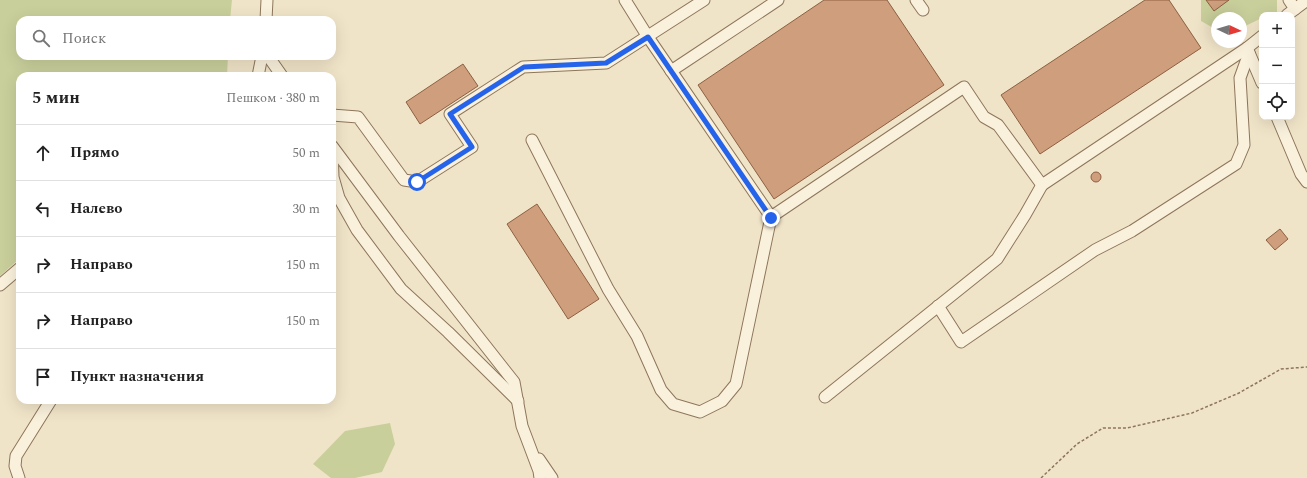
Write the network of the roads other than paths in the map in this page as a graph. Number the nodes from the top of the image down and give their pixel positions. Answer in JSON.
{"nodes":[{"id":1,"x":268,"y":0,"type":"edge"},
{"id":2,"x":625,"y":0,"type":"edge"},
{"id":3,"x":704,"y":0,"type":"edge"},
{"id":4,"x":778,"y":0,"type":"edge"},
{"id":5,"x":916,"y":0,"type":"edge"},
{"id":6,"x":1307,"y":0,"type":"edge"},
{"id":7,"x":1291,"y":8,"type":"edge"},
{"id":8,"x":923,"y":10,"type":"dead end"},
{"id":9,"x":266,"y":16,"type":"edge"},
{"id":10,"x":648,"y":37,"type":"junction"},
{"id":11,"x":1259,"y":39,"type":"edge"},
{"id":12,"x":1248,"y":50,"type":"junction"},
{"id":13,"x":261,"y":60,"type":"edge"},
{"id":14,"x":271,"y":60,"type":"edge"},
{"id":15,"x":671,"y":71,"type":"junction"},
{"id":16,"x":259,"y":72,"type":"edge"},
{"id":17,"x":279,"y":72,"type":"edge"},
{"id":18,"x":1259,"y":76,"type":"edge"},
{"id":19,"x":336,"y":115,"type":"edge"},
{"id":20,"x":1278,"y":120,"type":"edge"},
{"id":21,"x":532,"y":140,"type":"dead end"},
{"id":22,"x":336,"y":151,"type":"edge"},
{"id":23,"x":1307,"y":182,"type":"edge"},
{"id":24,"x":1042,"y":185,"type":"junction"},
{"id":25,"x":336,"y":190,"type":"edge"},
{"id":26,"x":771,"y":218,"type":"junction"},
{"id":27,"x":16,"y":272,"type":"edge"},
{"id":28,"x":0,"y":286,"type":"edge"},
{"id":29,"x":938,"y":306,"type":"junction"},
{"id":30,"x":825,"y":396,"type":"dead end"},
{"id":31,"x":518,"y":401,"type":"junction"},
{"id":32,"x":48,"y":404,"type":"edge"},
{"id":33,"x":532,"y":452,"type":"junction"},
{"id":34,"x":19,"y":478,"type":"edge"},
{"id":35,"x":540,"y":478,"type":"edge"},
{"id":36,"x":552,"y":478,"type":"edge"}],
"edges":[{"from":1,"to":9,"type":"street"},
{"from":2,"to":10,"type":"street"},
{"from":3,"to":10,"type":"street"},
{"from":4,"to":15,"type":"street"},
{"from":5,"to":8,"type":"street"},
{"from":6,"to":7,"type":"street"},
{"from":10,"to":15,"type":"street"},
{"from":10,"to":19,"type":"street"},
{"from":11,"to":12,"type":"street"},
{"from":12,"to":18,"type":"street"},
{"from":12,"to":24,"type":"street"},
{"from":12,"to":29,"type":"street"},
{"from":13,"to":16,"type":"street"},
{"from":14,"to":17,"type":"street"},
{"from":15,"to":26,"type":"street"},
{"from":20,"to":23,"type":"street"},
{"from":21,"to":26,"type":"street"},
{"from":22,"to":31,"type":"street"},
{"from":24,"to":26,"type":"street"},
{"from":24,"to":29,"type":"street"},
{"from":25,"to":31,"type":"street"},
{"from":27,"to":28,"type":"street"},
{"from":29,"to":30,"type":"street"},
{"from":31,"to":33,"type":"street"},
{"from":32,"to":34,"type":"street"},
{"from":33,"to":35,"type":"street"},
{"from":33,"to":36,"type":"street"}]}
